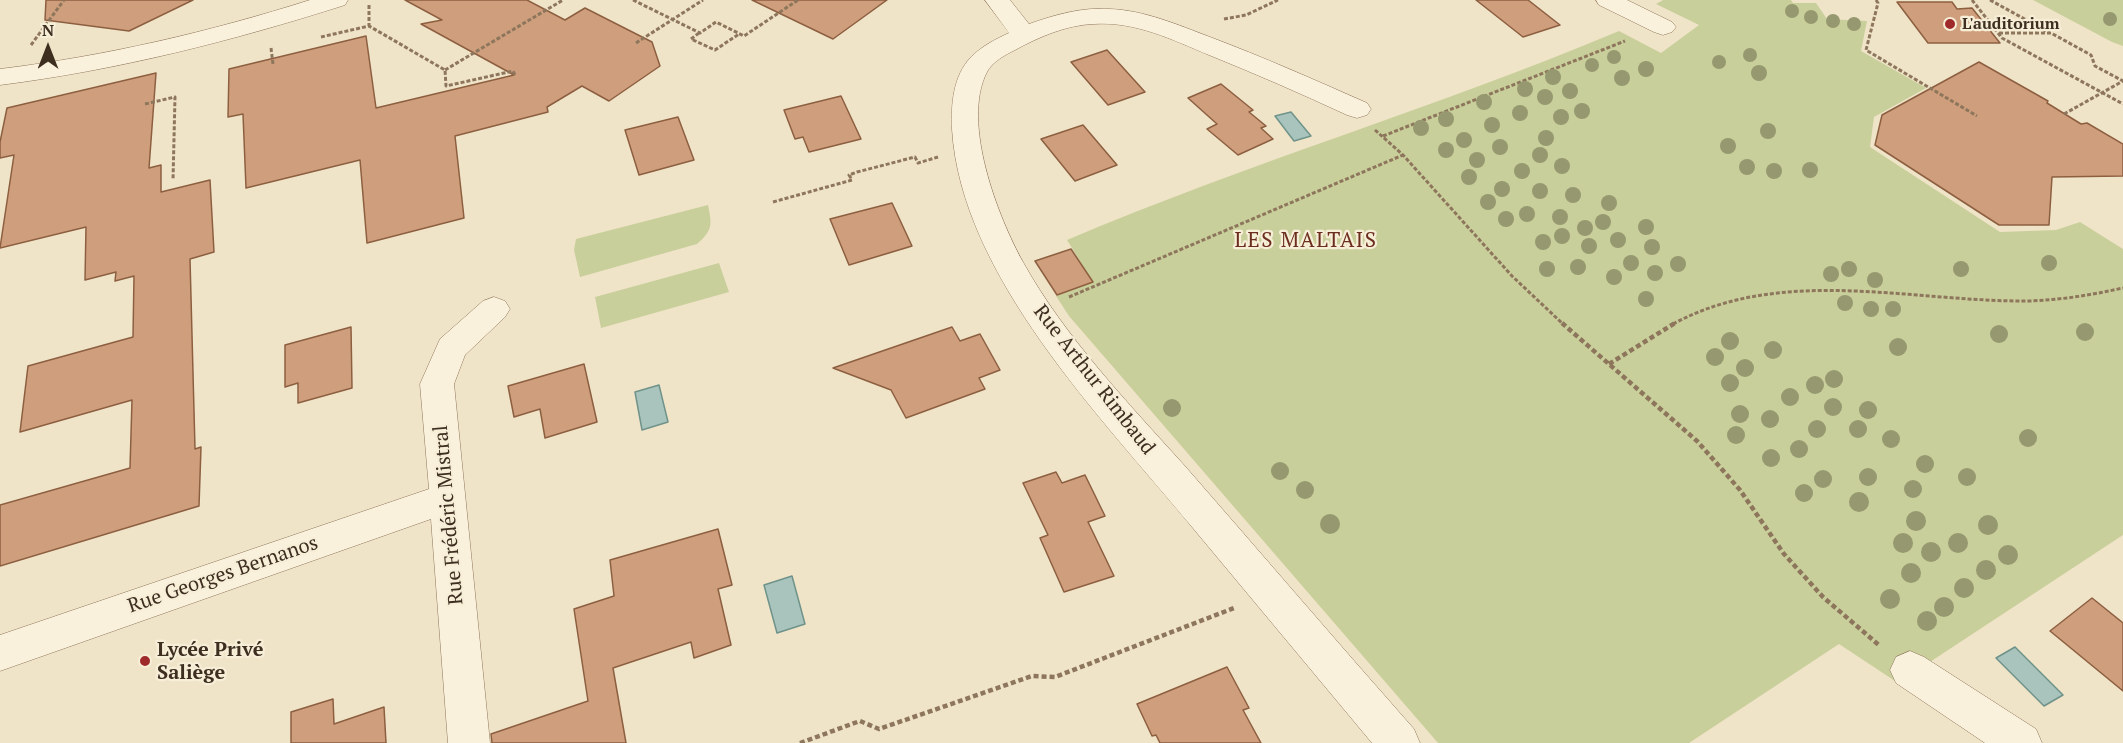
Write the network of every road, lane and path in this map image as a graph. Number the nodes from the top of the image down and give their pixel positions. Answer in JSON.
{"nodes":[{"id":1,"x":64,"y":0,"type":"edge"},
{"id":2,"x":336,"y":0,"type":"edge"},
{"id":3,"x":368,"y":0,"type":"edge"},
{"id":4,"x":563,"y":0,"type":"edge"},
{"id":5,"x":633,"y":0,"type":"edge"},
{"id":6,"x":702,"y":0,"type":"edge"},
{"id":7,"x":798,"y":0,"type":"edge"},
{"id":8,"x":997,"y":0,"type":"edge"},
{"id":9,"x":1278,"y":0,"type":"edge"},
{"id":10,"x":1608,"y":0,"type":"edge"},
{"id":11,"x":1876,"y":0,"type":"edge"},
{"id":12,"x":1972,"y":0,"type":"edge"},
{"id":13,"x":1990,"y":0,"type":"edge"},
{"id":14,"x":672,"y":19,"type":"junction"},
{"id":15,"x":1234,"y":19,"type":"dead end"},
{"id":16,"x":369,"y":26,"type":"junction"},
{"id":17,"x":1663,"y":27,"type":"joint"},
{"id":18,"x":699,"y":33,"type":"junction"},
{"id":19,"x":739,"y":33,"type":"junction"},
{"id":20,"x":1998,"y":33,"type":"junction"},
{"id":21,"x":2051,"y":33,"type":"junction"},
{"id":22,"x":1024,"y":35,"type":"junction"},
{"id":23,"x":315,"y":38,"type":"dead end"},
{"id":24,"x":636,"y":43,"type":"dead end"},
{"id":25,"x":261,"y":50,"type":"dead end"},
{"id":26,"x":273,"y":64,"type":"dead end"},
{"id":27,"x":445,"y":70,"type":"junction"},
{"id":28,"x":515,"y":75,"type":"dead end"},
{"id":29,"x":4,"y":77,"type":"edge"},
{"id":30,"x":2123,"y":81,"type":"edge"},
{"id":31,"x":2102,"y":93,"type":"junction"},
{"id":32,"x":145,"y":104,"type":"dead end"},
{"id":33,"x":2123,"y":104,"type":"edge"},
{"id":34,"x":1357,"y":110,"type":"joint"},
{"id":35,"x":2064,"y":114,"type":"dead end"},
{"id":36,"x":1977,"y":116,"type":"dead end"},
{"id":37,"x":1383,"y":136,"type":"junction"},
{"id":38,"x":1403,"y":155,"type":"junction"},
{"id":39,"x":924,"y":161,"type":"dead end"},
{"id":40,"x":173,"y":180,"type":"dead end"},
{"id":41,"x":773,"y":202,"type":"dead end"},
{"id":42,"x":2123,"y":288,"type":"edge"},
{"id":43,"x":1037,"y":308,"type":"junction"},
{"id":44,"x":494,"y":309,"type":"dead end"},
{"id":45,"x":1609,"y":364,"type":"junction"},
{"id":46,"x":447,"y":498,"type":"junction"},
{"id":47,"x":1241,"y":606,"type":"dead end"},
{"id":48,"x":0,"y":653,"type":"edge"},
{"id":49,"x":1910,"y":670,"type":"joint"},
{"id":50,"x":469,"y":743,"type":"edge"},
{"id":51,"x":800,"y":743,"type":"edge"},
{"id":52,"x":1398,"y":743,"type":"edge"},
{"id":53,"x":2021,"y":743,"type":"edge"}],
"edges":[{"from":1,"to":29,"type":"path"},
{"from":2,"to":29,"type":"street"},
{"from":3,"to":16,"type":"path"},
{"from":4,"to":27,"type":"path"},
{"from":5,"to":14,"type":"path"},
{"from":6,"to":14,"type":"path"},
{"from":7,"to":19,"type":"path"},
{"from":8,"to":22,"type":"street"},
{"from":9,"to":15,"type":"path"},
{"from":10,"to":17,"type":"street"},
{"from":11,"to":36,"type":"path"},
{"from":12,"to":20,"type":"path"},
{"from":13,"to":21,"type":"path"},
{"from":14,"to":18,"type":"path"},
{"from":14,"to":24,"type":"path"},
{"from":16,"to":23,"type":"path"},
{"from":16,"to":27,"type":"path"},
{"from":17,"to":37,"type":"path"},
{"from":18,"to":19,"type":"path"},
{"from":18,"to":19,"type":"path"},
{"from":20,"to":21,"type":"path"},
{"from":20,"to":31,"type":"path"},
{"from":21,"to":30,"type":"path"},
{"from":22,"to":34,"type":"street","name":"Rue Arthur Rimbaud"},
{"from":22,"to":43,"type":"street","name":"Rue Arthur Rimbaud"},
{"from":25,"to":26,"type":"path"},
{"from":27,"to":28,"type":"path"},
{"from":30,"to":31,"type":"path"},
{"from":31,"to":33,"type":"path"},
{"from":31,"to":35,"type":"path"},
{"from":32,"to":40,"type":"path"},
{"from":34,"to":37,"type":"path"},
{"from":37,"to":38,"type":"path"},
{"from":38,"to":43,"type":"path"},
{"from":38,"to":45,"type":"path"},
{"from":39,"to":41,"type":"path"},
{"from":42,"to":45,"type":"path"},
{"from":43,"to":52,"type":"street","name":"Rue Arthur Rimbaud"},
{"from":44,"to":46,"type":"street","name":"Rue Frédéric Mistral"},
{"from":45,"to":49,"type":"path"},
{"from":46,"to":48,"type":"street","name":"Rue Georges Bernanos"},
{"from":46,"to":50,"type":"street","name":"Rue Frédéric Mistral"},
{"from":47,"to":51,"type":"path"},
{"from":49,"to":53,"type":"street"}]}
